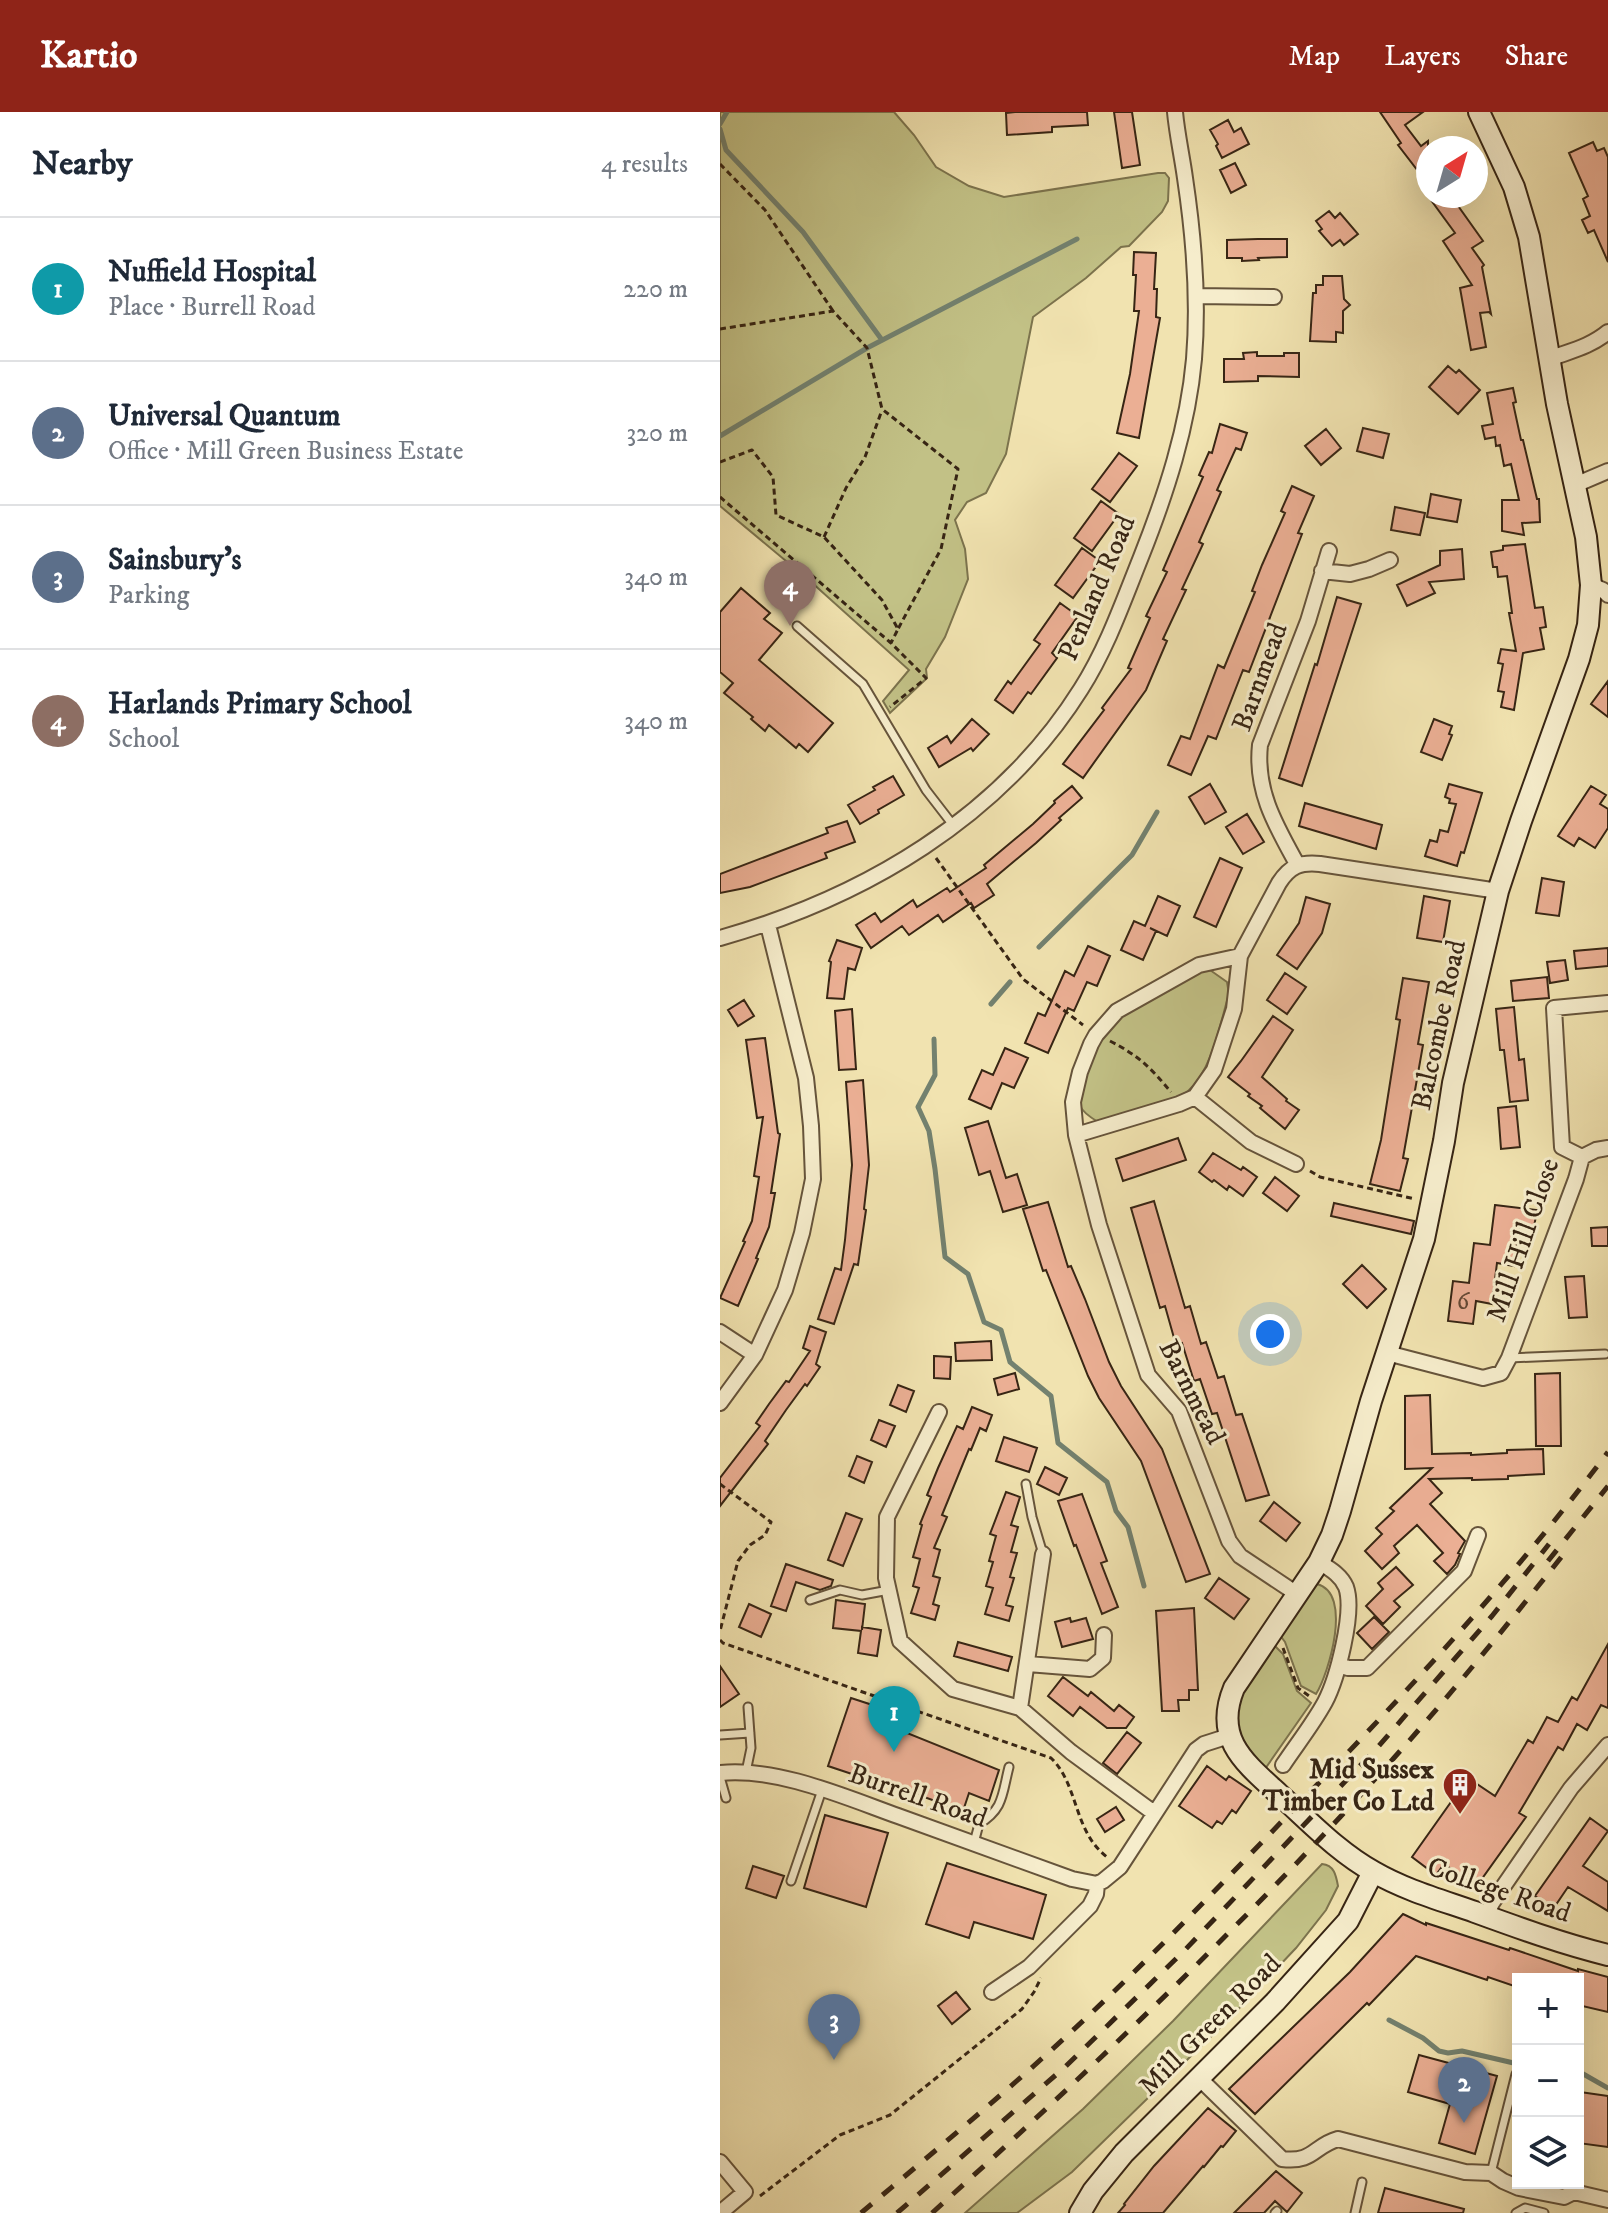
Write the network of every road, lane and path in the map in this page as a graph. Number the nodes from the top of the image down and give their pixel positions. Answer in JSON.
{"nodes":[{"id":1,"x":1175,"y":112,"type":"edge"},
{"id":2,"x":1479,"y":112,"type":"edge"},
{"id":3,"x":720,"y":164,"type":"edge"},
{"id":4,"x":1197,"y":296,"type":"junction"},
{"id":5,"x":1274,"y":297,"type":"dead end"},
{"id":6,"x":833,"y":311,"type":"junction"},
{"id":7,"x":720,"y":329,"type":"edge"},
{"id":8,"x":1608,"y":332,"type":"edge"},
{"id":9,"x":1549,"y":359,"type":"junction"},
{"id":10,"x":882,"y":409,"type":"junction"},
{"id":11,"x":720,"y":462,"type":"edge"},
{"id":12,"x":1608,"y":471,"type":"edge"},
{"id":13,"x":1575,"y":485,"type":"junction"},
{"id":14,"x":720,"y":497,"type":"edge"},
{"id":15,"x":824,"y":537,"type":"junction"},
{"id":16,"x":1329,"y":551,"type":"dead end"},
{"id":17,"x":1390,"y":560,"type":"dead end"},
{"id":18,"x":1322,"y":571,"type":"junction"},
{"id":19,"x":1600,"y":590,"type":"edge"},
{"id":20,"x":797,"y":626,"type":"dead end"},
{"id":21,"x":898,"y":629,"type":"junction"},
{"id":22,"x":891,"y":643,"type":"junction"},
{"id":23,"x":886,"y":723,"type":"junction"},
{"id":24,"x":954,"y":826,"type":"junction"},
{"id":25,"x":927,"y":845,"type":"junction"},
{"id":26,"x":1297,"y":864,"type":"junction"},
{"id":27,"x":1498,"y":891,"type":"junction"},
{"id":28,"x":768,"y":925,"type":"junction"},
{"id":29,"x":720,"y":938,"type":"edge"},
{"id":30,"x":1240,"y":956,"type":"junction"},
{"id":31,"x":1608,"y":1003,"type":"edge"},
{"id":32,"x":1096,"y":1035,"type":"junction"},
{"id":33,"x":1195,"y":1097,"type":"junction"},
{"id":34,"x":1179,"y":1104,"type":"junction"},
{"id":35,"x":1076,"y":1135,"type":"junction"},
{"id":36,"x":1608,"y":1148,"type":"edge"},
{"id":37,"x":1582,"y":1157,"type":"junction"},
{"id":38,"x":1296,"y":1164,"type":"joint"},
{"id":39,"x":1432,"y":1204,"type":"junction"},
{"id":40,"x":720,"y":1332,"type":"edge"},
{"id":41,"x":1387,"y":1353,"type":"junction"},
{"id":42,"x":1605,"y":1354,"type":"dead end"},
{"id":43,"x":755,"y":1355,"type":"junction"},
{"id":44,"x":1509,"y":1358,"type":"junction"},
{"id":45,"x":720,"y":1403,"type":"edge"},
{"id":46,"x":939,"y":1412,"type":"dead end"},
{"id":47,"x":720,"y":1484,"type":"edge"},
{"id":48,"x":1026,"y":1484,"type":"dead end"},
{"id":49,"x":1478,"y":1535,"type":"dead end"},
{"id":50,"x":1043,"y":1554,"type":"joint"},
{"id":51,"x":1319,"y":1562,"type":"junction"},
{"id":52,"x":889,"y":1590,"type":"junction"},
{"id":53,"x":1297,"y":1594,"type":"junction"},
{"id":54,"x":810,"y":1600,"type":"dead end"},
{"id":55,"x":720,"y":1631,"type":"edge"},
{"id":56,"x":1104,"y":1635,"type":"dead end"},
{"id":57,"x":1268,"y":1635,"type":"junction"},
{"id":58,"x":720,"y":1640,"type":"edge"},
{"id":59,"x":1028,"y":1664,"type":"junction"},
{"id":60,"x":1339,"y":1665,"type":"junction"},
{"id":61,"x":1324,"y":1704,"type":"junction"},
{"id":62,"x":748,"y":1707,"type":"dead end"},
{"id":63,"x":1020,"y":1708,"type":"junction"},
{"id":64,"x":750,"y":1733,"type":"junction"},
{"id":65,"x":720,"y":1735,"type":"edge"},
{"id":66,"x":1229,"y":1736,"type":"junction"},
{"id":67,"x":1608,"y":1745,"type":"edge"},
{"id":68,"x":1283,"y":1765,"type":"dead end"},
{"id":69,"x":1009,"y":1767,"type":"dead end"},
{"id":70,"x":746,"y":1772,"type":"junction"},
{"id":71,"x":720,"y":1775,"type":"edge"},
{"id":72,"x":822,"y":1790,"type":"junction"},
{"id":73,"x":726,"y":1798,"type":"dead end"},
{"id":74,"x":1154,"y":1813,"type":"junction"},
{"id":75,"x":974,"y":1843,"type":"junction"},
{"id":76,"x":1120,"y":1867,"type":"junction"},
{"id":77,"x":1373,"y":1872,"type":"junction"},
{"id":78,"x":791,"y":1881,"type":"dead end"},
{"id":79,"x":1097,"y":1884,"type":"junction"},
{"id":80,"x":1486,"y":1916,"type":"junction"},
{"id":81,"x":1608,"y":1955,"type":"edge"},
{"id":82,"x":1046,"y":1967,"type":"dead end"},
{"id":83,"x":992,"y":1992,"type":"dead end"},
{"id":84,"x":1198,"y":2077,"type":"junction"},
{"id":85,"x":1512,"y":2090,"type":"edge"},
{"id":86,"x":720,"y":2162,"type":"edge"},
{"id":87,"x":1491,"y":2173,"type":"junction"},
{"id":88,"x":1362,"y":2182,"type":"dead end"},
{"id":89,"x":758,"y":2197,"type":"dead end"},
{"id":90,"x":1608,"y":2200,"type":"edge"},
{"id":91,"x":720,"y":2213,"type":"edge"},
{"id":92,"x":1080,"y":2213,"type":"edge"},
{"id":93,"x":1355,"y":2213,"type":"edge"},
{"id":94,"x":1516,"y":2213,"type":"edge"},
{"id":95,"x":1544,"y":2213,"type":"edge"}],
"edges":[{"from":1,"to":4,"type":"street","name":"Penland Road"},
{"from":2,"to":9,"type":"street","name":"Balcombe Road"},
{"from":3,"to":6,"type":"path"},
{"from":4,"to":5,"type":"street"},
{"from":4,"to":24,"type":"street","name":"Penland Road"},
{"from":6,"to":7,"type":"path"},
{"from":6,"to":10,"type":"path"},
{"from":8,"to":9,"type":"street"},
{"from":9,"to":13,"type":"street","name":"Balcombe Road"},
{"from":10,"to":15,"type":"path"},
{"from":10,"to":21,"type":"path"},
{"from":11,"to":15,"type":"path"},
{"from":12,"to":13,"type":"street"},
{"from":13,"to":19,"type":"street","name":"Balcombe Road"},
{"from":14,"to":22,"type":"path"},
{"from":15,"to":21,"type":"path"},
{"from":16,"to":18,"type":"street","name":"Barnmead"},
{"from":17,"to":18,"type":"street"},
{"from":18,"to":26,"type":"street","name":"Barnmead"},
{"from":19,"to":27,"type":"street","name":"Balcombe Road"},
{"from":20,"to":23,"type":"lane"},
{"from":21,"to":22,"type":"path"},
{"from":22,"to":23,"type":"path"},
{"from":23,"to":24,"type":"lane"},
{"from":24,"to":25,"type":"street","name":"Penland Road"},
{"from":25,"to":28,"type":"street","name":"Penland Road"},
{"from":25,"to":32,"type":"path"},
{"from":26,"to":27,"type":"street"},
{"from":26,"to":30,"type":"street"},
{"from":27,"to":39,"type":"street","name":"Balcombe Road"},
{"from":28,"to":29,"type":"street","name":"Penland Road"},
{"from":28,"to":43,"type":"street"},
{"from":30,"to":32,"type":"street","name":"Barnmead"},
{"from":30,"to":33,"type":"street"},
{"from":31,"to":37,"type":"street","name":"Mill Hill Close"},
{"from":32,"to":34,"type":"path"},
{"from":32,"to":35,"type":"street","name":"Barnmead"},
{"from":33,"to":34,"type":"street"},
{"from":33,"to":38,"type":"street"},
{"from":34,"to":35,"type":"street"},
{"from":35,"to":53,"type":"street","name":"Barnmead"},
{"from":36,"to":37,"type":"street"},
{"from":37,"to":44,"type":"street","name":"Mill Hill Close"},
{"from":38,"to":39,"type":"path"},
{"from":39,"to":41,"type":"street","name":"Balcombe Road"},
{"from":40,"to":43,"type":"street"},
{"from":41,"to":44,"type":"street","name":"Mill Hill Close"},
{"from":41,"to":51,"type":"street","name":"Balcombe Road"},
{"from":42,"to":44,"type":"lane","name":"Mill Hill Close"},
{"from":43,"to":45,"type":"street"},
{"from":46,"to":52,"type":"street"},
{"from":47,"to":55,"type":"path"},
{"from":48,"to":50,"type":"lane"},
{"from":49,"to":60,"type":"street"},
{"from":50,"to":59,"type":"street"},
{"from":51,"to":53,"type":"street","name":"Balcombe Road"},
{"from":51,"to":60,"type":"street"},
{"from":52,"to":54,"type":"lane"},
{"from":52,"to":63,"type":"street"},
{"from":53,"to":57,"type":"street","name":"Balcombe Road"},
{"from":56,"to":59,"type":"street"},
{"from":57,"to":61,"type":"path"},
{"from":57,"to":66,"type":"street","name":"Balcombe Road"},
{"from":58,"to":76,"type":"path"},
{"from":59,"to":63,"type":"street"},
{"from":60,"to":61,"type":"street"},
{"from":61,"to":68,"type":"street"},
{"from":62,"to":64,"type":"lane"},
{"from":63,"to":74,"type":"street"},
{"from":64,"to":65,"type":"lane"},
{"from":64,"to":70,"type":"lane"},
{"from":66,"to":74,"type":"street"},
{"from":66,"to":77,"type":"street"},
{"from":67,"to":80,"type":"street"},
{"from":69,"to":75,"type":"lane"},
{"from":70,"to":71,"type":"street","name":"Burrell Road"},
{"from":70,"to":72,"type":"street","name":"Burrell Road"},
{"from":71,"to":73,"type":"lane"},
{"from":72,"to":75,"type":"street","name":"Burrell Road"},
{"from":72,"to":78,"type":"lane"},
{"from":74,"to":76,"type":"street"},
{"from":75,"to":79,"type":"street","name":"Burrell Road"},
{"from":76,"to":79,"type":"street"},
{"from":77,"to":80,"type":"street","name":"College Road"},
{"from":77,"to":84,"type":"street","name":"Mill Green Road"},
{"from":79,"to":83,"type":"street"},
{"from":80,"to":81,"type":"street","name":"College Road"},
{"from":82,"to":89,"type":"path"},
{"from":84,"to":87,"type":"street"},
{"from":84,"to":92,"type":"street","name":"Mill Green Road"},
{"from":85,"to":87,"type":"lane"},
{"from":86,"to":91,"type":"street"},
{"from":87,"to":90,"type":"street"},
{"from":88,"to":93,"type":"lane"},
{"from":94,"to":95,"type":"lane"}]}
